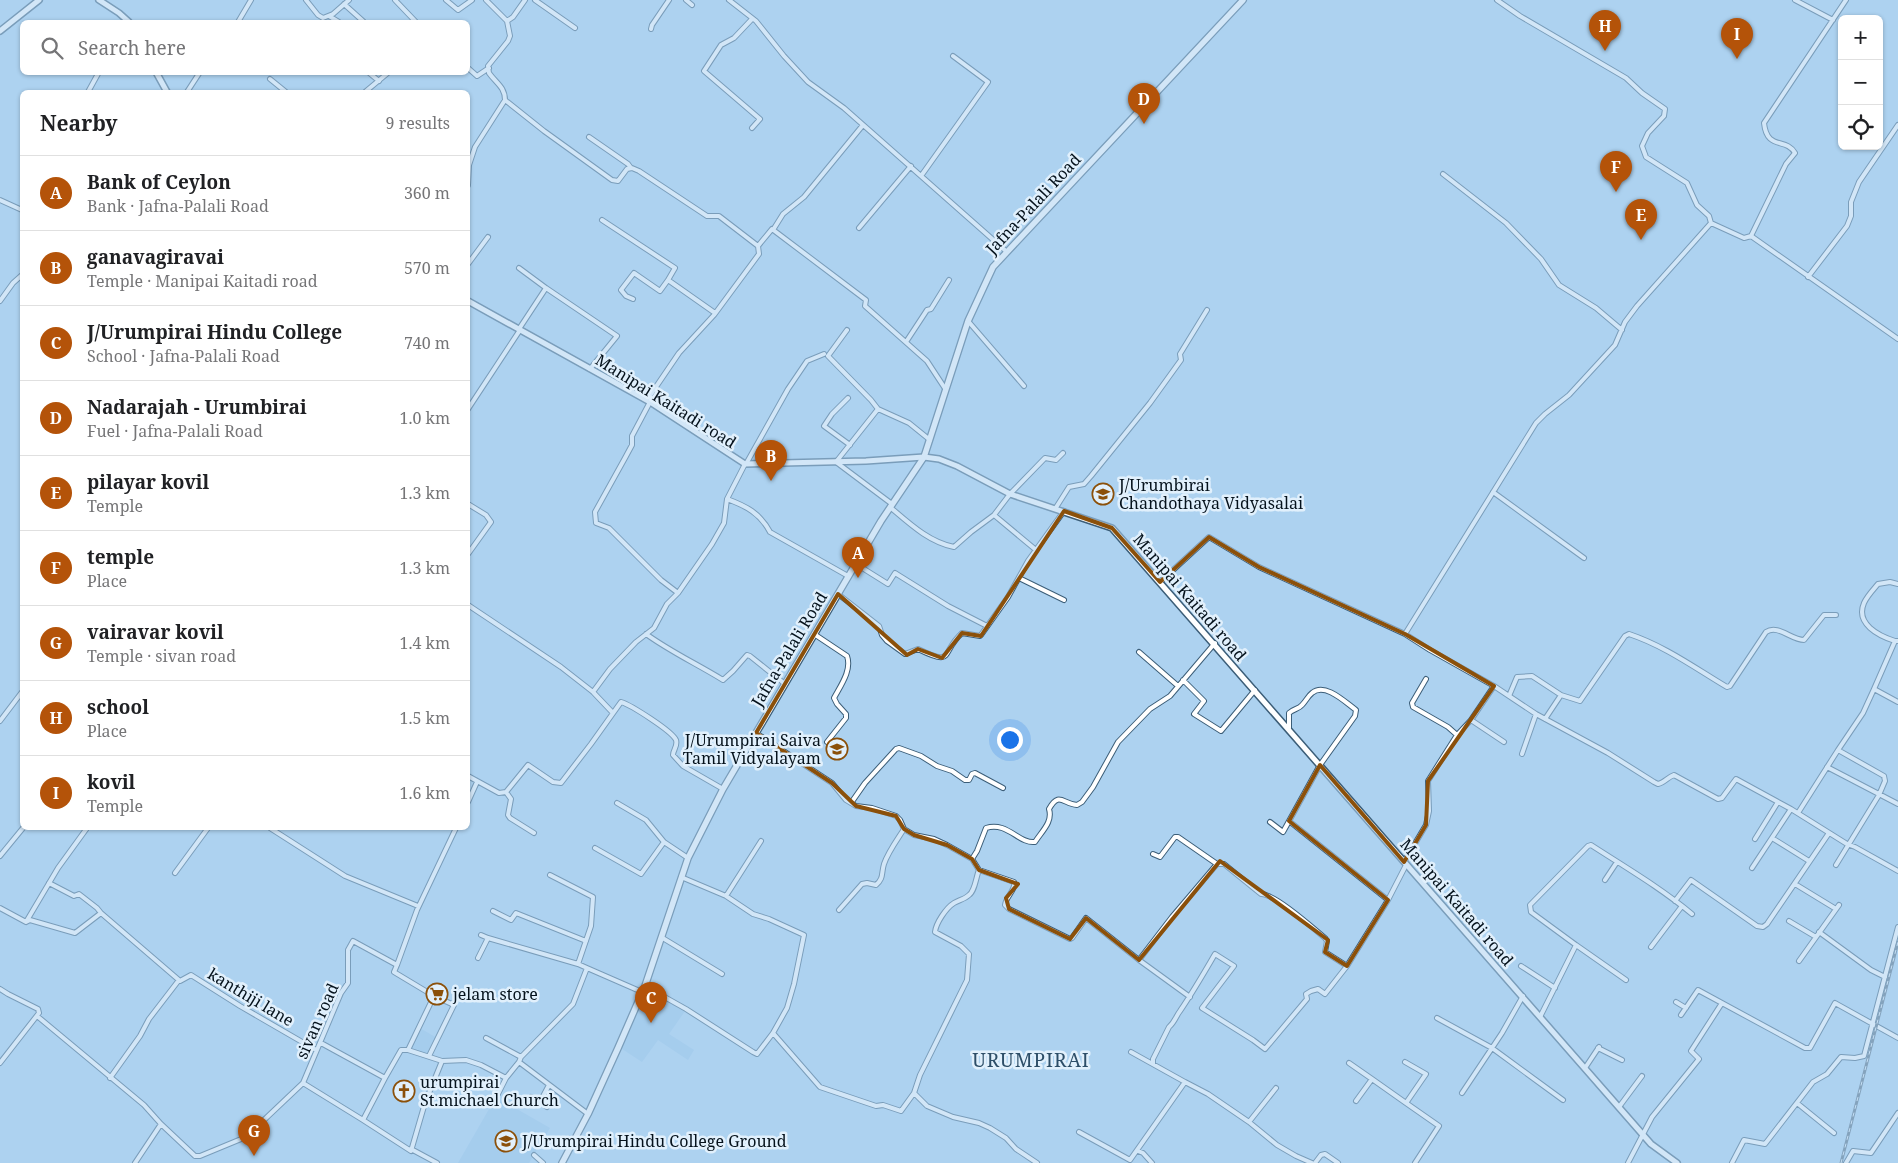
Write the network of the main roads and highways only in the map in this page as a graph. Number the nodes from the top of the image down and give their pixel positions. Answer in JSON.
{"nodes":[{"id":1,"x":39,"y":0,"type":"edge"},
{"id":2,"x":99,"y":0,"type":"edge"},
{"id":3,"x":1243,"y":0,"type":"edge"},
{"id":4,"x":125,"y":20,"type":"edge"},
{"id":5,"x":0,"y":32,"type":"edge"},
{"id":6,"x":158,"y":75,"type":"edge"},
{"id":7,"x":166,"y":90,"type":"edge"},
{"id":8,"x":470,"y":302,"type":"edge"},
{"id":9,"x":924,"y":457,"type":"junction"},
{"id":10,"x":562,"y":1163,"type":"edge"},
{"id":11,"x":1677,"y":1163,"type":"edge"}],
"edges":[{"from":1,"to":5,"type":"main road"},
{"from":2,"to":4,"type":"main road"},
{"from":3,"to":9,"type":"main road","name":"Jafna-Palali Road"},
{"from":6,"to":7,"type":"main road"},
{"from":8,"to":9,"type":"main road","name":"Manipai Kaitadi road"},
{"from":9,"to":10,"type":"main road","name":"Jafna-Palali Road"},
{"from":9,"to":11,"type":"main road","name":"Manipai Kaitadi road"}]}
